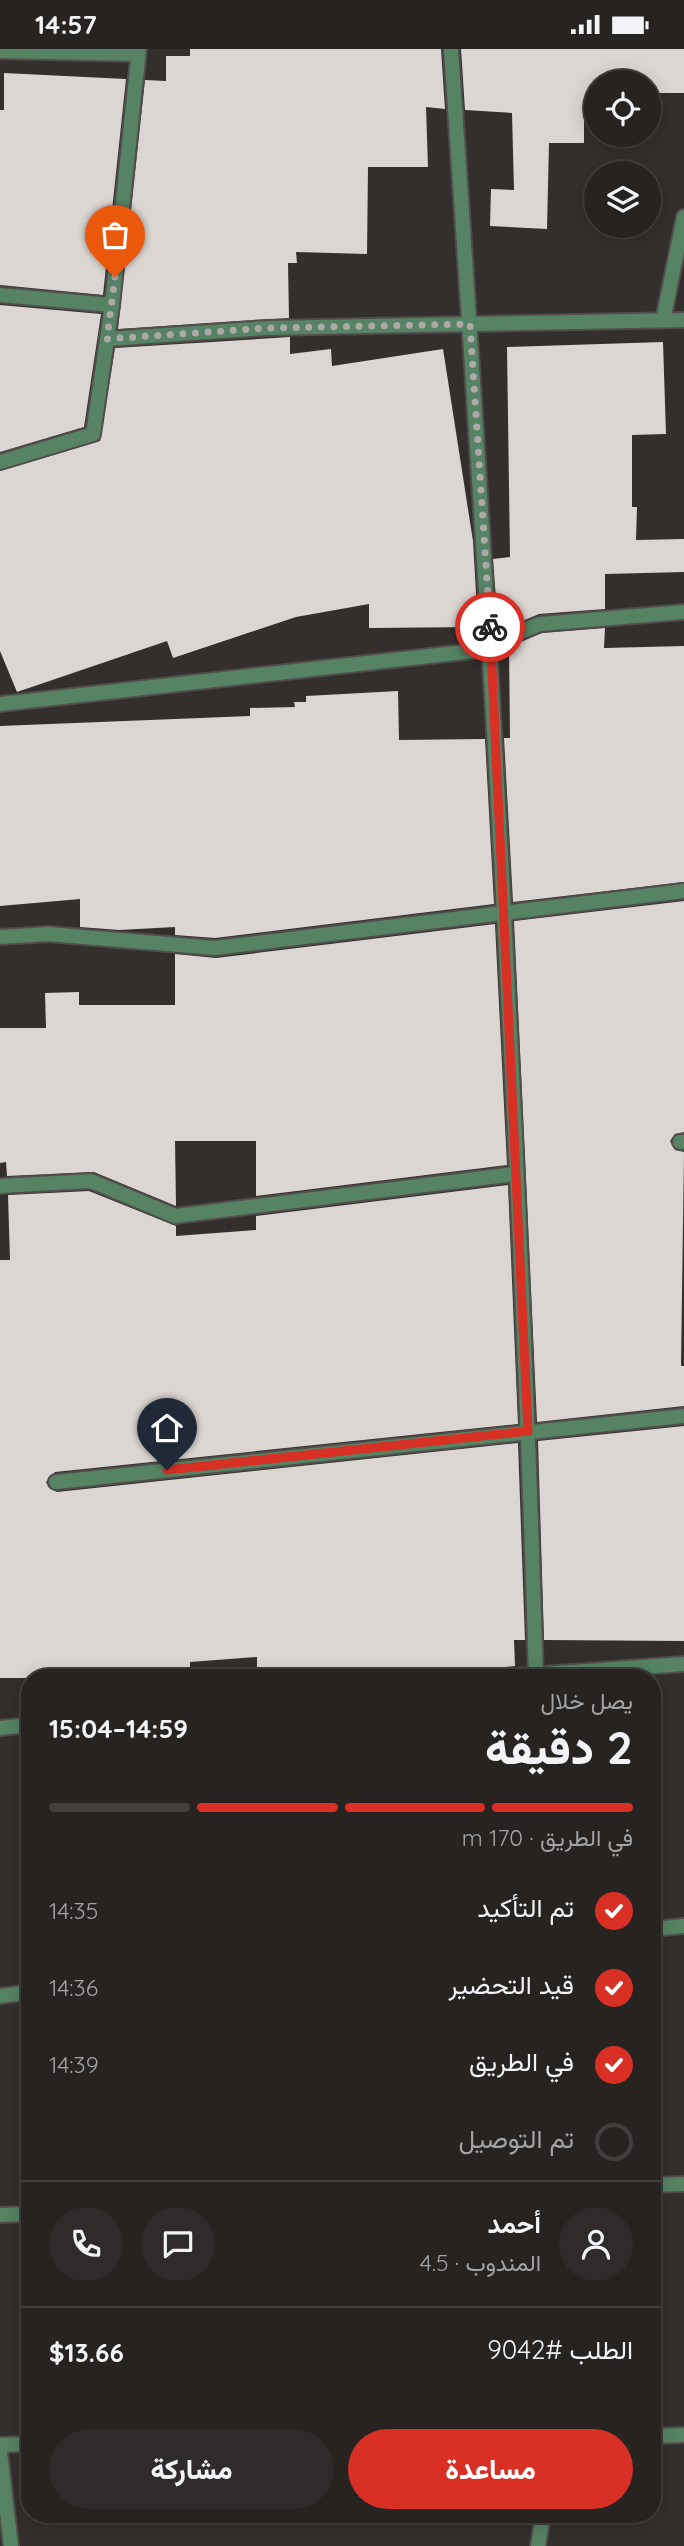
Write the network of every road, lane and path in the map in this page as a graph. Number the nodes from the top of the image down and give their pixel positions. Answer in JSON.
{"nodes":[{"id":1,"x":451,"y":49,"type":"edge"},
{"id":2,"x":0,"y":51,"type":"edge"},
{"id":3,"x":139,"y":52,"type":"edge"},
{"id":4,"x":684,"y":217,"type":"edge"},
{"id":5,"x":0,"y":295,"type":"edge"},
{"id":6,"x":112,"y":305,"type":"junction"},
{"id":7,"x":663,"y":320,"type":"junction"},
{"id":8,"x":684,"y":320,"type":"edge"},
{"id":9,"x":470,"y":324,"type":"junction"},
{"id":10,"x":107,"y":339,"type":"junction"},
{"id":11,"x":0,"y":462,"type":"edge"},
{"id":12,"x":684,"y":612,"type":"edge"},
{"id":13,"x":491,"y":644,"type":"junction"},
{"id":14,"x":0,"y":704,"type":"edge"},
{"id":15,"x":684,"y":891,"type":"edge"},
{"id":16,"x":504,"y":914,"type":"junction"},
{"id":17,"x":0,"y":937,"type":"edge"},
{"id":18,"x":515,"y":1174,"type":"junction"},
{"id":19,"x":0,"y":1186,"type":"edge"},
{"id":20,"x":684,"y":1416,"type":"edge"},
{"id":21,"x":528,"y":1431,"type":"junction"},
{"id":22,"x":56,"y":1482,"type":"dead end"},
{"id":23,"x":684,"y":1664,"type":"edge"},
{"id":24,"x":536,"y":1669,"type":"edge"},
{"id":25,"x":622,"y":1669,"type":"edge"},
{"id":26,"x":21,"y":1726,"type":"edge"},
{"id":27,"x":0,"y":1728,"type":"edge"},
{"id":28,"x":684,"y":1926,"type":"edge"},
{"id":29,"x":661,"y":1928,"type":"edge"},
{"id":30,"x":21,"y":1993,"type":"edge"},
{"id":31,"x":0,"y":1996,"type":"edge"},
{"id":32,"x":684,"y":2184,"type":"edge"},
{"id":33,"x":661,"y":2185,"type":"edge"},
{"id":34,"x":21,"y":2214,"type":"edge"},
{"id":35,"x":0,"y":2215,"type":"edge"},
{"id":36,"x":684,"y":2435,"type":"edge"},
{"id":37,"x":661,"y":2436,"type":"edge"},
{"id":38,"x":21,"y":2444,"type":"edge"},
{"id":39,"x":0,"y":2445,"type":"edge"},
{"id":40,"x":0,"y":2452,"type":"edge"},
{"id":41,"x":542,"y":2523,"type":"edge"},
{"id":42,"x":11,"y":2546,"type":"edge"},
{"id":43,"x":538,"y":2546,"type":"edge"}],
"edges":[{"from":1,"to":9,"type":"street"},
{"from":2,"to":3,"type":"street"},
{"from":3,"to":6,"type":"street"},
{"from":4,"to":7,"type":"street"},
{"from":5,"to":6,"type":"street"},
{"from":6,"to":10,"type":"street"},
{"from":7,"to":8,"type":"street"},
{"from":7,"to":9,"type":"street"},
{"from":9,"to":10,"type":"street"},
{"from":9,"to":13,"type":"street"},
{"from":10,"to":11,"type":"street"},
{"from":12,"to":13,"type":"street"},
{"from":13,"to":14,"type":"street"},
{"from":13,"to":16,"type":"street"},
{"from":15,"to":16,"type":"street"},
{"from":16,"to":17,"type":"street"},
{"from":16,"to":18,"type":"street"},
{"from":18,"to":19,"type":"street"},
{"from":18,"to":21,"type":"street"},
{"from":20,"to":21,"type":"street"},
{"from":21,"to":22,"type":"street"},
{"from":21,"to":24,"type":"street"},
{"from":23,"to":25,"type":"street"},
{"from":26,"to":27,"type":"street"},
{"from":28,"to":29,"type":"street"},
{"from":30,"to":31,"type":"street"},
{"from":32,"to":33,"type":"street"},
{"from":34,"to":35,"type":"street"},
{"from":36,"to":37,"type":"street"},
{"from":38,"to":39,"type":"street"},
{"from":40,"to":42,"type":"street"},
{"from":41,"to":43,"type":"street"}]}
